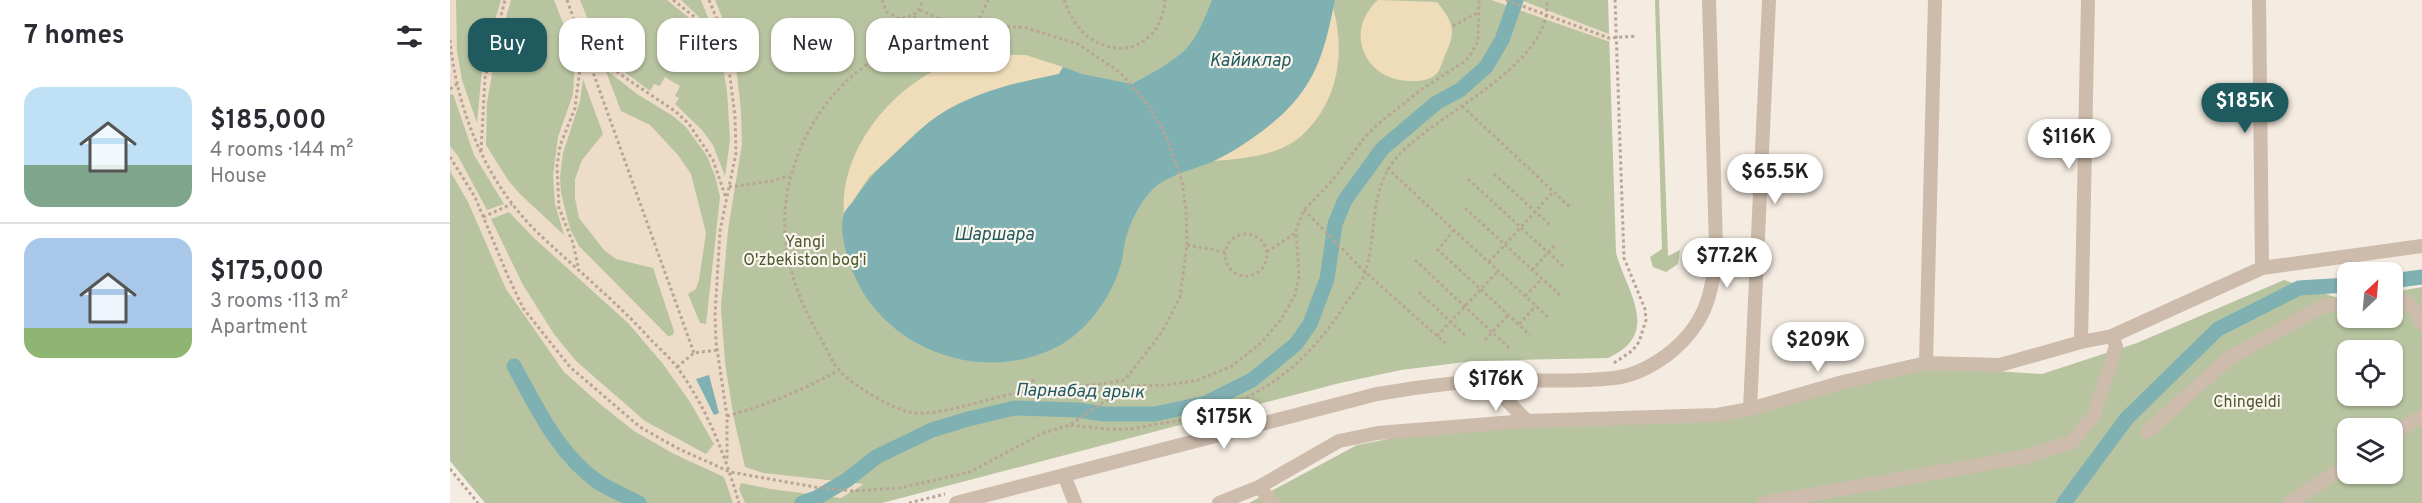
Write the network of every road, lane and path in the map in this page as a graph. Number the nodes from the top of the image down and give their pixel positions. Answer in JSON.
{"nodes":[{"id":1,"x":506,"y":0,"type":"edge"},
{"id":2,"x":567,"y":0,"type":"edge"},
{"id":3,"x":673,"y":0,"type":"edge"},
{"id":4,"x":709,"y":0,"type":"edge"},
{"id":5,"x":882,"y":0,"type":"edge"},
{"id":6,"x":922,"y":0,"type":"edge"},
{"id":7,"x":988,"y":0,"type":"edge"},
{"id":8,"x":1064,"y":0,"type":"edge"},
{"id":9,"x":1165,"y":0,"type":"edge"},
{"id":10,"x":1479,"y":0,"type":"edge"},
{"id":11,"x":1506,"y":0,"type":"edge"},
{"id":12,"x":1547,"y":0,"type":"edge"},
{"id":13,"x":1615,"y":0,"type":"edge"},
{"id":14,"x":1709,"y":0,"type":"edge"},
{"id":15,"x":1769,"y":0,"type":"edge"},
{"id":16,"x":1935,"y":0,"type":"edge"},
{"id":17,"x":2088,"y":0,"type":"edge"},
{"id":18,"x":2259,"y":0,"type":"edge"},
{"id":19,"x":920,"y":10,"type":"junction"},
{"id":20,"x":1479,"y":12,"type":"junction"},
{"id":21,"x":1548,"y":15,"type":"junction"},
{"id":22,"x":914,"y":16,"type":"joint"},
{"id":23,"x":574,"y":18,"type":"edge"},
{"id":24,"x":696,"y":18,"type":"edge"},
{"id":25,"x":716,"y":18,"type":"edge"},
{"id":26,"x":898,"y":18,"type":"edge"},
{"id":27,"x":905,"y":18,"type":"edge"},
{"id":28,"x":938,"y":18,"type":"edge"},
{"id":29,"x":980,"y":18,"type":"edge"},
{"id":30,"x":1453,"y":26,"type":"dead end"},
{"id":31,"x":1010,"y":27,"type":"edge"},
{"id":32,"x":1637,"y":36,"type":"dead end"},
{"id":33,"x":1617,"y":38,"type":"junction"},
{"id":34,"x":450,"y":40,"type":"edge"},
{"id":35,"x":866,"y":65,"type":"edge"},
{"id":36,"x":580,"y":72,"type":"edge"},
{"id":37,"x":593,"y":72,"type":"edge"},
{"id":38,"x":618,"y":72,"type":"edge"},
{"id":39,"x":729,"y":72,"type":"edge"},
{"id":40,"x":457,"y":84,"type":"junction"},
{"id":41,"x":450,"y":89,"type":"edge"},
{"id":42,"x":1461,"y":106,"type":"junction"},
{"id":43,"x":481,"y":156,"type":"junction"},
{"id":44,"x":450,"y":157,"type":"edge"},
{"id":45,"x":1387,"y":168,"type":"junction"},
{"id":46,"x":1494,"y":174,"type":"dead end"},
{"id":47,"x":790,"y":176,"type":"junction"},
{"id":48,"x":1468,"y":179,"type":"dead end"},
{"id":49,"x":729,"y":187,"type":"junction"},
{"id":50,"x":1553,"y":192,"type":"junction"},
{"id":51,"x":727,"y":202,"type":"junction"},
{"id":52,"x":512,"y":204,"type":"junction"},
{"id":53,"x":1465,"y":208,"type":"dead end"},
{"id":54,"x":1571,"y":208,"type":"dead end"},
{"id":55,"x":1304,"y":210,"type":"junction"},
{"id":56,"x":1535,"y":212,"type":"junction"},
{"id":57,"x":483,"y":217,"type":"junction"},
{"id":58,"x":1550,"y":225,"type":"dead end"},
{"id":59,"x":1521,"y":227,"type":"junction"},
{"id":60,"x":1454,"y":230,"type":"junction"},
{"id":61,"x":1297,"y":232,"type":"junction"},
{"id":62,"x":1555,"y":244,"type":"dead end"},
{"id":63,"x":1187,"y":245,"type":"junction"},
{"id":64,"x":1505,"y":245,"type":"junction"},
{"id":65,"x":2422,"y":246,"type":"edge"},
{"id":66,"x":1225,"y":252,"type":"junction"},
{"id":67,"x":1267,"y":252,"type":"junction"},
{"id":68,"x":1548,"y":252,"type":"junction"},
{"id":69,"x":1415,"y":260,"type":"dead end"},
{"id":70,"x":1489,"y":262,"type":"junction"},
{"id":71,"x":578,"y":268,"type":"junction"},
{"id":72,"x":1565,"y":268,"type":"dead end"},
{"id":73,"x":2262,"y":268,"type":"junction"},
{"id":74,"x":1532,"y":270,"type":"junction"},
{"id":75,"x":1498,"y":271,"type":"junction"},
{"id":76,"x":1365,"y":272,"type":"junction"},
{"id":77,"x":1542,"y":279,"type":"junction"},
{"id":78,"x":1481,"y":289,"type":"junction"},
{"id":79,"x":1419,"y":292,"type":"dead end"},
{"id":80,"x":1526,"y":296,"type":"junction"},
{"id":81,"x":1562,"y":297,"type":"dead end"},
{"id":82,"x":2403,"y":300,"type":"edge"},
{"id":83,"x":2337,"y":305,"type":"edge"},
{"id":84,"x":1465,"y":306,"type":"junction"},
{"id":85,"x":1536,"y":306,"type":"junction"},
{"id":86,"x":1508,"y":315,"type":"junction"},
{"id":87,"x":1549,"y":318,"type":"dead end"},
{"id":88,"x":1451,"y":322,"type":"junction"},
{"id":89,"x":1519,"y":324,"type":"junction"},
{"id":90,"x":2422,"y":324,"type":"edge"},
{"id":91,"x":1492,"y":332,"type":"junction"},
{"id":92,"x":1530,"y":335,"type":"dead end"},
{"id":93,"x":1437,"y":336,"type":"junction"},
{"id":94,"x":1466,"y":336,"type":"dead end"},
{"id":95,"x":2112,"y":336,"type":"junction"},
{"id":96,"x":1485,"y":340,"type":"dead end"},
{"id":97,"x":2081,"y":342,"type":"junction"},
{"id":98,"x":1445,"y":343,"type":"dead end"},
{"id":99,"x":1510,"y":349,"type":"dead end"},
{"id":100,"x":717,"y":350,"type":"junction"},
{"id":101,"x":694,"y":353,"type":"junction"},
{"id":102,"x":1926,"y":363,"type":"junction"},
{"id":103,"x":1605,"y":366,"type":"dead end"},
{"id":104,"x":677,"y":367,"type":"junction"},
{"id":105,"x":839,"y":370,"type":"junction"},
{"id":106,"x":1033,"y":380,"type":"dead end"},
{"id":107,"x":1125,"y":380,"type":"junction"},
{"id":108,"x":1488,"y":381,"type":"junction"},
{"id":109,"x":1126,"y":388,"type":"junction"},
{"id":110,"x":1034,"y":392,"type":"junction"},
{"id":111,"x":1750,"y":409,"type":"junction"},
{"id":112,"x":727,"y":416,"type":"junction"},
{"id":113,"x":2422,"y":416,"type":"edge"},
{"id":114,"x":1527,"y":421,"type":"junction"},
{"id":115,"x":1070,"y":425,"type":"junction"},
{"id":116,"x":2403,"y":428,"type":"edge"},
{"id":117,"x":2147,"y":432,"type":"dead end"},
{"id":118,"x":727,"y":463,"type":"junction"},
{"id":119,"x":450,"y":469,"type":"edge"},
{"id":120,"x":730,"y":472,"type":"junction"},
{"id":121,"x":2337,"y":472,"type":"edge"},
{"id":122,"x":1064,"y":475,"type":"junction"},
{"id":123,"x":1259,"y":487,"type":"junction"},
{"id":124,"x":956,"y":497,"type":"edge"},
{"id":125,"x":478,"y":503,"type":"edge"},
{"id":126,"x":740,"y":503,"type":"edge"},
{"id":127,"x":909,"y":503,"type":"edge"},
{"id":128,"x":1075,"y":503,"type":"edge"},
{"id":129,"x":1219,"y":503,"type":"edge"},
{"id":130,"x":1273,"y":503,"type":"edge"},
{"id":131,"x":1764,"y":503,"type":"edge"},
{"id":132,"x":2289,"y":503,"type":"edge"}],
"edges":[{"from":1,"to":43,"type":"path"},
{"from":2,"to":23,"type":"path"},
{"from":3,"to":24,"type":"path"},
{"from":4,"to":25,"type":"path"},
{"from":5,"to":26,"type":"path"},
{"from":6,"to":19,"type":"path"},
{"from":7,"to":29,"type":"path"},
{"from":8,"to":9,"type":"path"},
{"from":10,"to":20,"type":"path"},
{"from":11,"to":21,"type":"path"},
{"from":12,"to":21,"type":"path"},
{"from":13,"to":33,"type":"path"},
{"from":14,"to":108,"type":"street"},
{"from":15,"to":111,"type":"street"},
{"from":16,"to":102,"type":"street"},
{"from":17,"to":97,"type":"street"},
{"from":18,"to":73,"type":"street"},
{"from":19,"to":22,"type":"path"},
{"from":19,"to":28,"type":"path"},
{"from":20,"to":30,"type":"path"},
{"from":20,"to":55,"type":"path"},
{"from":21,"to":33,"type":"path"},
{"from":21,"to":42,"type":"path"},
{"from":22,"to":27,"type":"path"},
{"from":31,"to":63,"type":"path"},
{"from":32,"to":33,"type":"path"},
{"from":33,"to":103,"type":"path"},
{"from":34,"to":40,"type":"path"},
{"from":35,"to":47,"type":"path"},
{"from":36,"to":71,"type":"path"},
{"from":37,"to":101,"type":"path"},
{"from":38,"to":51,"type":"path"},
{"from":39,"to":49,"type":"path"},
{"from":40,"to":41,"type":"path"},
{"from":40,"to":43,"type":"path"},
{"from":42,"to":45,"type":"path"},
{"from":42,"to":50,"type":"path"},
{"from":43,"to":52,"type":"path"},
{"from":44,"to":57,"type":"path"},
{"from":45,"to":60,"type":"path"},
{"from":45,"to":76,"type":"path"},
{"from":46,"to":56,"type":"path"},
{"from":47,"to":49,"type":"path"},
{"from":47,"to":105,"type":"path"},
{"from":48,"to":59,"type":"path"},
{"from":49,"to":51,"type":"path"},
{"from":50,"to":54,"type":"path"},
{"from":50,"to":56,"type":"path"},
{"from":51,"to":100,"type":"path"},
{"from":52,"to":57,"type":"path"},
{"from":52,"to":71,"type":"path"},
{"from":53,"to":64,"type":"path"},
{"from":55,"to":61,"type":"path"},
{"from":55,"to":76,"type":"path"},
{"from":56,"to":58,"type":"path"},
{"from":56,"to":59,"type":"path"},
{"from":57,"to":120,"type":"path"},
{"from":59,"to":64,"type":"path"},
{"from":59,"to":68,"type":"path"},
{"from":60,"to":70,"type":"path"},
{"from":60,"to":78,"type":"path"},
{"from":61,"to":67,"type":"path"},
{"from":61,"to":109,"type":"path"},
{"from":62,"to":68,"type":"path"},
{"from":63,"to":66,"type":"path"},
{"from":63,"to":107,"type":"path"},
{"from":64,"to":70,"type":"path"},
{"from":64,"to":74,"type":"path"},
{"from":65,"to":73,"type":"street"},
{"from":66,"to":67,"type":"path"},
{"from":66,"to":67,"type":"path"},
{"from":68,"to":72,"type":"path"},
{"from":68,"to":74,"type":"path"},
{"from":69,"to":84,"type":"path"},
{"from":70,"to":75,"type":"path"},
{"from":71,"to":104,"type":"path"},
{"from":73,"to":95,"type":"street"},
{"from":74,"to":77,"type":"path"},
{"from":75,"to":78,"type":"path"},
{"from":75,"to":80,"type":"path"},
{"from":76,"to":93,"type":"path"},
{"from":76,"to":115,"type":"path"},
{"from":77,"to":80,"type":"path"},
{"from":77,"to":81,"type":"path"},
{"from":78,"to":84,"type":"path"},
{"from":78,"to":86,"type":"path"},
{"from":79,"to":88,"type":"path"},
{"from":80,"to":85,"type":"path"},
{"from":82,"to":90,"type":"street"},
{"from":83,"to":117,"type":"street"},
{"from":84,"to":88,"type":"path"},
{"from":84,"to":91,"type":"path"},
{"from":85,"to":87,"type":"path"},
{"from":85,"to":89,"type":"path"},
{"from":86,"to":89,"type":"path"},
{"from":86,"to":91,"type":"path"},
{"from":88,"to":93,"type":"path"},
{"from":88,"to":94,"type":"path"},
{"from":89,"to":92,"type":"path"},
{"from":91,"to":96,"type":"path"},
{"from":91,"to":99,"type":"path"},
{"from":93,"to":98,"type":"path"},
{"from":95,"to":97,"type":"street"},
{"from":95,"to":131,"type":"street"},
{"from":97,"to":102,"type":"street"},
{"from":100,"to":101,"type":"path"},
{"from":100,"to":112,"type":"path"},
{"from":101,"to":104,"type":"path"},
{"from":102,"to":111,"type":"street"},
{"from":104,"to":118,"type":"path"},
{"from":105,"to":110,"type":"path"},
{"from":105,"to":112,"type":"path"},
{"from":106,"to":110,"type":"path"},
{"from":107,"to":109,"type":"path"},
{"from":107,"to":110,"type":"path"},
{"from":108,"to":114,"type":"street"},
{"from":108,"to":122,"type":"street"},
{"from":109,"to":115,"type":"path"},
{"from":111,"to":114,"type":"street"},
{"from":112,"to":118,"type":"path"},
{"from":113,"to":116,"type":"street"},
{"from":114,"to":123,"type":"street"},
{"from":115,"to":120,"type":"path"},
{"from":118,"to":120,"type":"path"},
{"from":119,"to":125,"type":"path"},
{"from":120,"to":126,"type":"path"},
{"from":121,"to":132,"type":"street"},
{"from":122,"to":124,"type":"street"},
{"from":122,"to":128,"type":"street"},
{"from":123,"to":129,"type":"street"},
{"from":123,"to":130,"type":"street"},
{"from":124,"to":127,"type":"path"}]}
